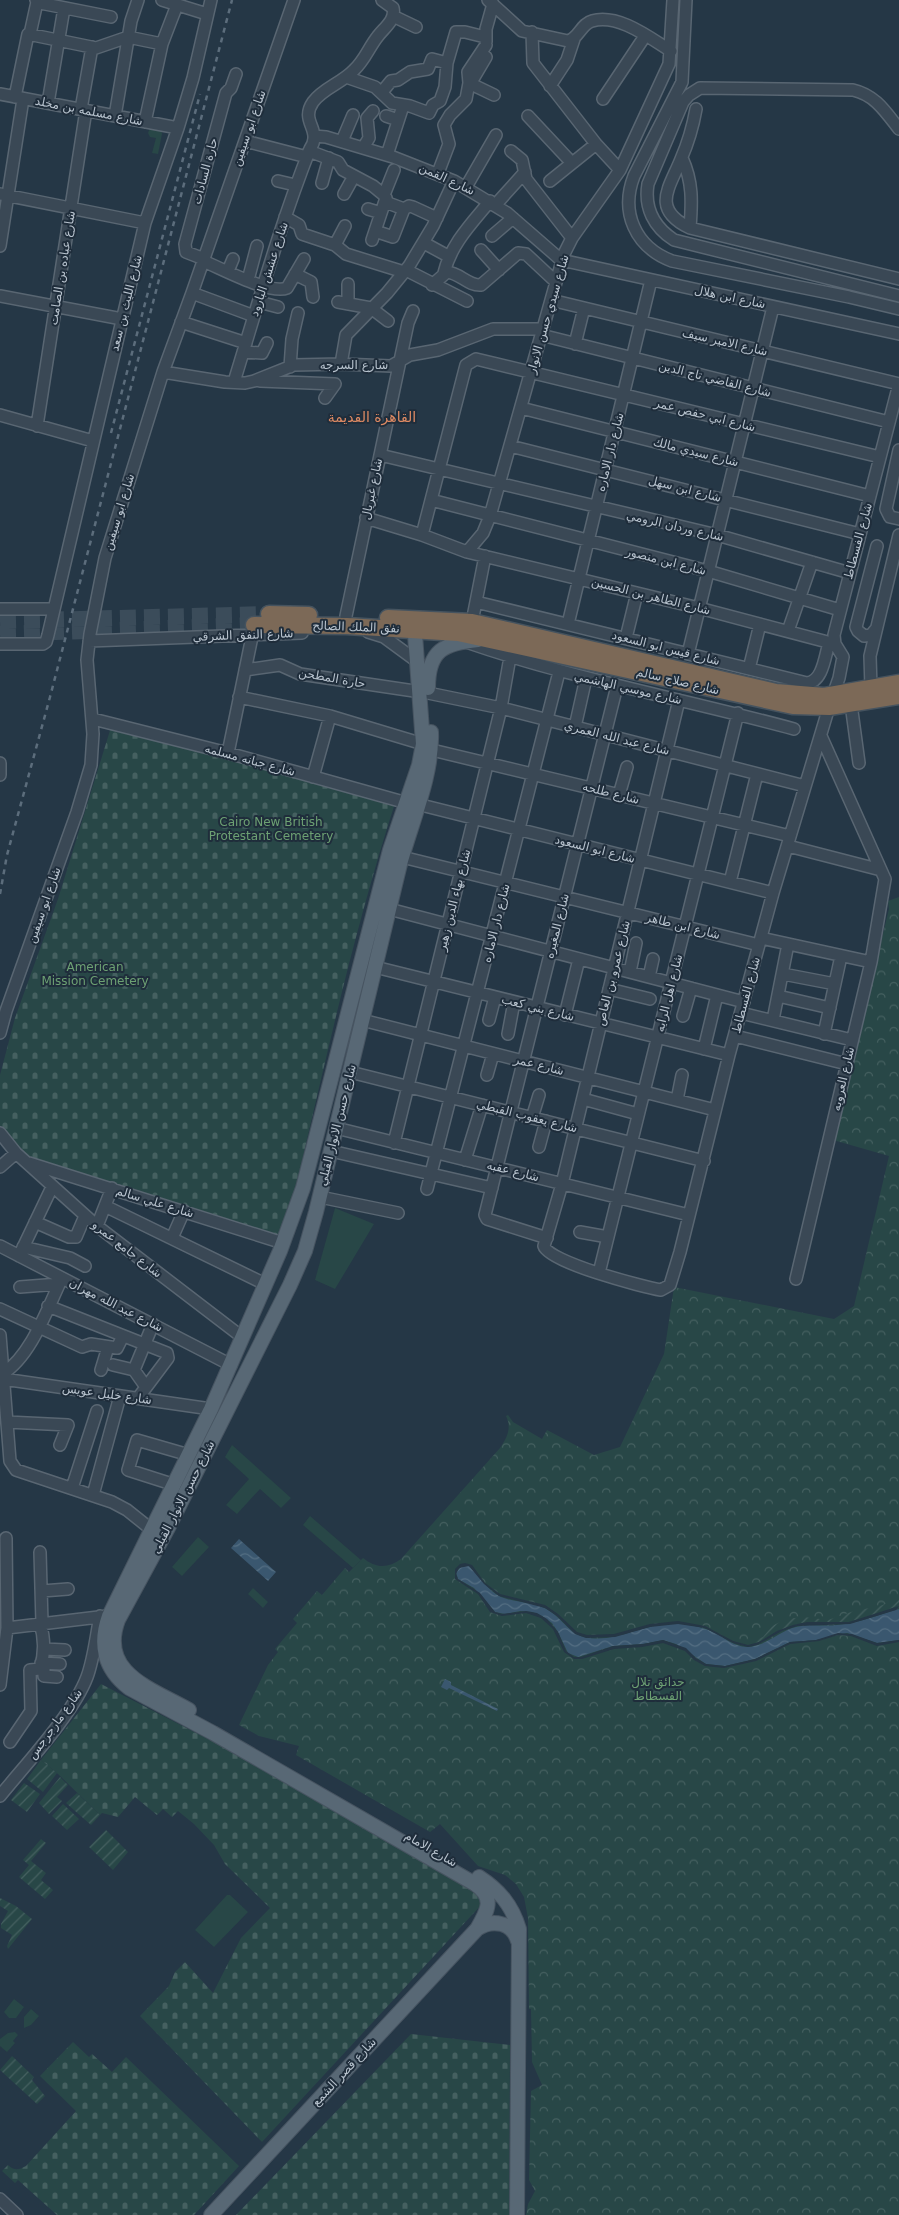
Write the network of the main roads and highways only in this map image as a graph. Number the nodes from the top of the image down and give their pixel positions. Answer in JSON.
{"nodes":[{"id":1,"x":269,"y":614,"type":"tunnel mouth"},
{"id":2,"x":414,"y":624,"type":"junction"},
{"id":3,"x":346,"y":625,"type":"junction"},
{"id":4,"x":464,"y":629,"type":"junction"},
{"id":5,"x":253,"y":630,"type":"tunnel mouth"},
{"id":6,"x":899,"y":683,"type":"edge"},
{"id":7,"x":424,"y":693,"type":"junction"},
{"id":8,"x":899,"y":696,"type":"edge"},
{"id":9,"x":831,"y":701,"type":"junction"},
{"id":10,"x":412,"y":804,"type":"junction"},
{"id":11,"x":282,"y":1247,"type":"junction"},
{"id":12,"x":301,"y":1260,"type":"junction"},
{"id":13,"x":205,"y":1439,"type":"junction"},
{"id":14,"x":109,"y":1617,"type":"junction"},
{"id":15,"x":493,"y":1895,"type":"junction"},
{"id":16,"x":477,"y":1929,"type":"junction"},
{"id":17,"x":519,"y":1943,"type":"junction"},
{"id":18,"x":211,"y":2215,"type":"edge"},
{"id":19,"x":517,"y":2215,"type":"edge"}],
"edges":[{"from":1,"to":3,"type":"highway","name":"نفق الملك الصالح"},
{"from":2,"to":3,"type":"highway","name":"نفق الملك الصالح"},
{"from":2,"to":4,"type":"highway","name":"نفق الملك الصالح"},
{"from":2,"to":7,"type":"main road","name":"شارع حسن الانوار القبلي"},
{"from":3,"to":5,"type":"highway","name":"نفق الملك الصالح"},
{"from":4,"to":7,"type":"main road","name":"شارع حسن الانوار القبلي"},
{"from":4,"to":9,"type":"highway","name":"شارع صلاح سالم"},
{"from":4,"to":9,"type":"highway","name":"شارع صلاح سالم"},
{"from":6,"to":9,"type":"highway","name":"شارع صلاح سالم"},
{"from":7,"to":10,"type":"main road","name":"شارع حسن الانوار القبلي"},
{"from":8,"to":9,"type":"highway","name":"شارع صلاح سالم"},
{"from":10,"to":11,"type":"main road","name":"شارع حسن الانوار القبلي"},
{"from":10,"to":12,"type":"main road","name":"شارع حسن الانوار القبلي"},
{"from":11,"to":12,"type":"main road"},
{"from":11,"to":13,"type":"main road","name":"شارع حسن الانوار القبلي"},
{"from":12,"to":13,"type":"main road","name":"شارع حسن الانوار القبلي"},
{"from":13,"to":14,"type":"main road","name":"شارع حسن الانوار القبلي"},
{"from":13,"to":14,"type":"main road","name":"شارع حسن الانوار القبلي"},
{"from":14,"to":15,"type":"main road","name":"شارع الامام"},
{"from":15,"to":16,"type":"main road"},
{"from":15,"to":17,"type":"main road","name":"شارع الامام"},
{"from":16,"to":17,"type":"main road"},
{"from":16,"to":18,"type":"main road","name":"شارع قصر الشمع"},
{"from":17,"to":19,"type":"main road","name":"شارع الامام"}]}
